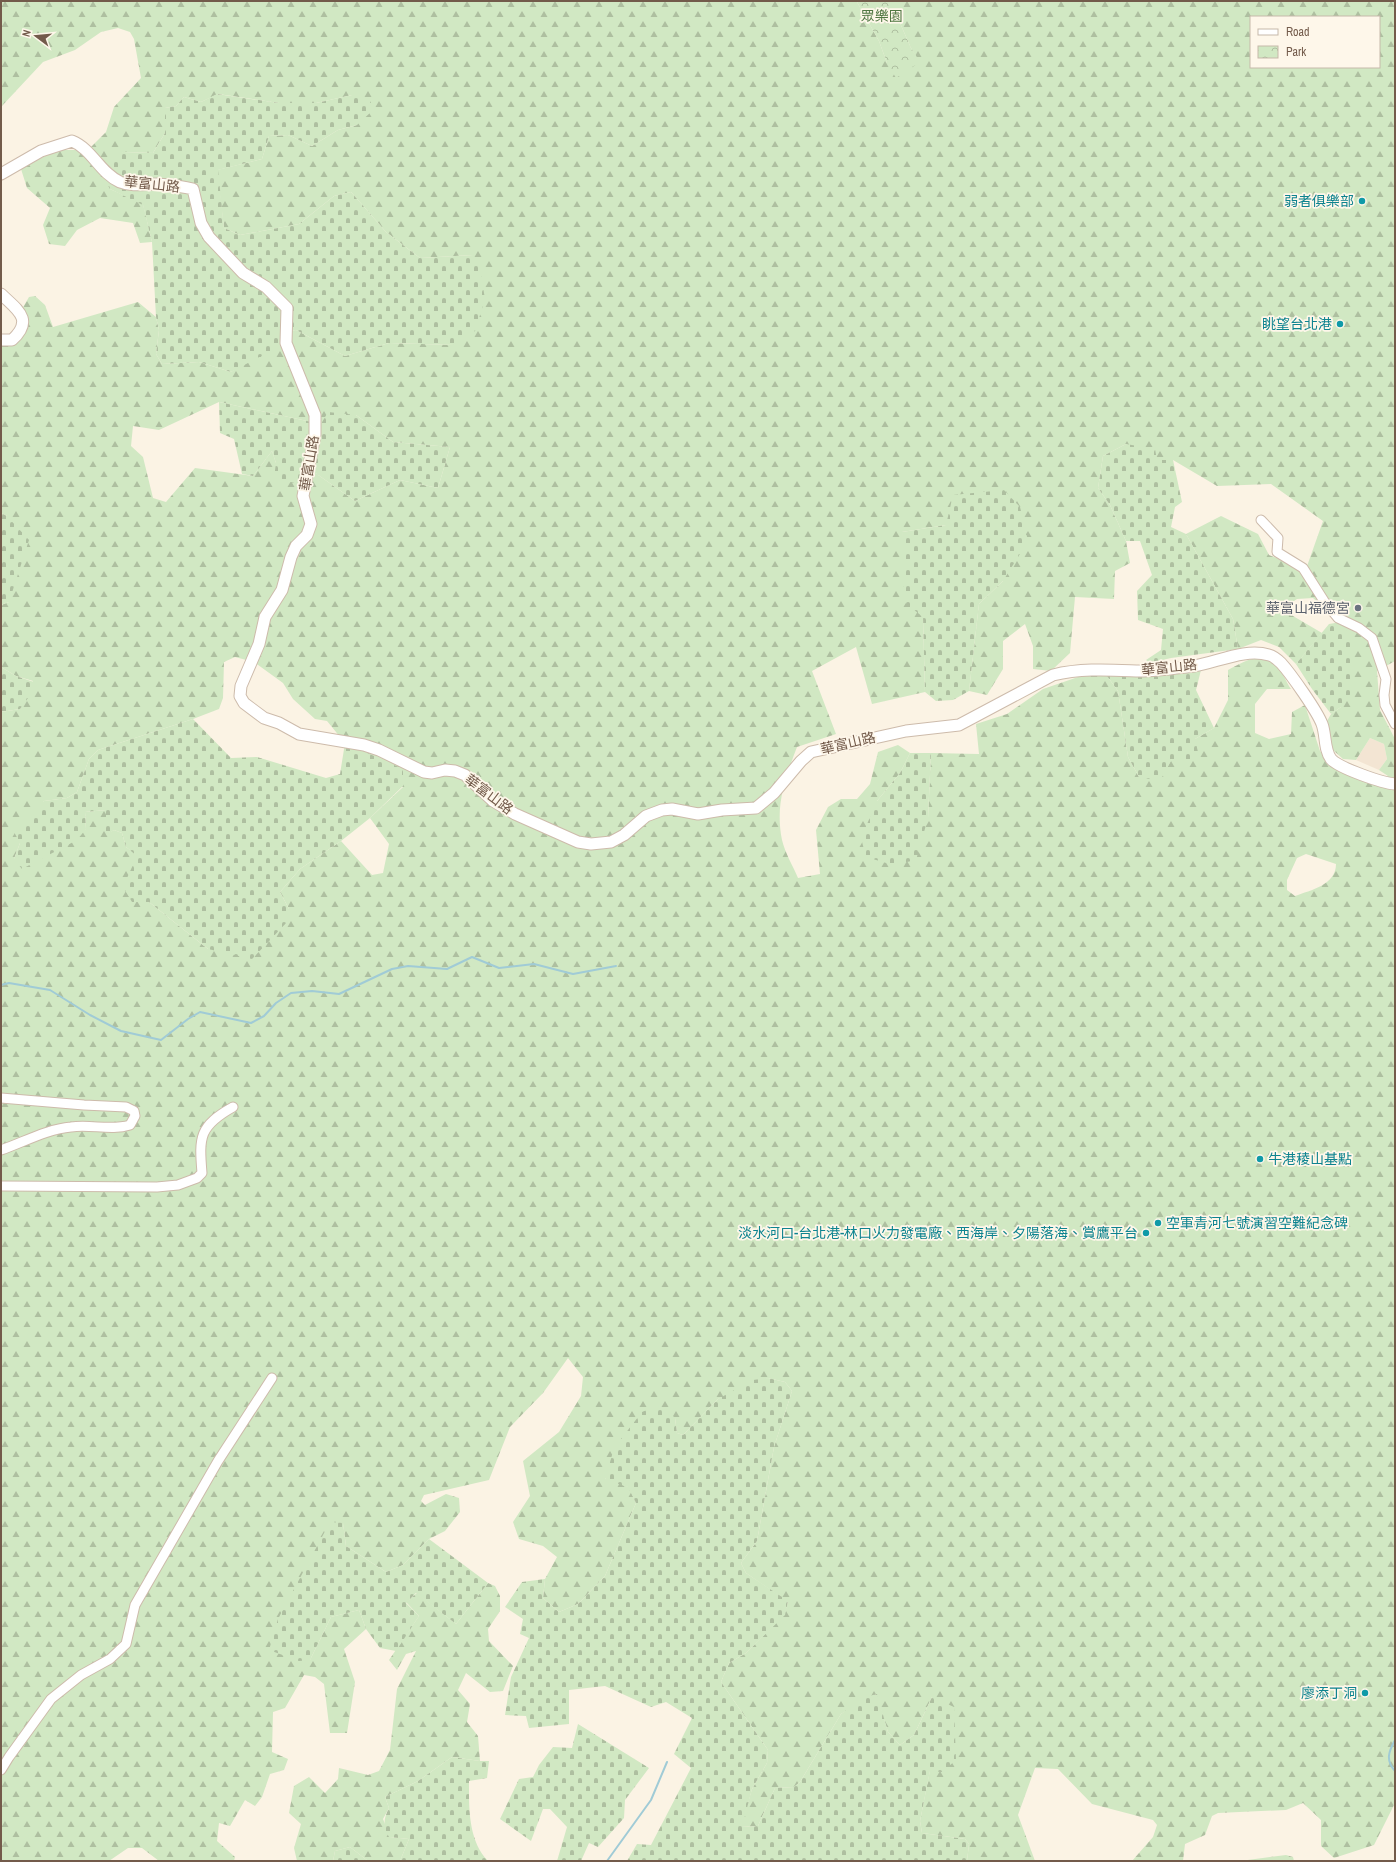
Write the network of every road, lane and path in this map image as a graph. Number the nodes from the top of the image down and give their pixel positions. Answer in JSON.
{"nodes":[{"id":1,"x":1,"y":174,"type":"edge"},
{"id":2,"x":1,"y":294,"type":"edge"},
{"id":3,"x":1,"y":340,"type":"edge"},
{"id":4,"x":1261,"y":520,"type":"dead end"},
{"id":5,"x":1395,"y":724,"type":"edge"},
{"id":6,"x":1395,"y":784,"type":"edge"},
{"id":7,"x":1,"y":1098,"type":"edge"},
{"id":8,"x":233,"y":1107,"type":"dead end"},
{"id":9,"x":1,"y":1150,"type":"edge"},
{"id":10,"x":1,"y":1186,"type":"edge"},
{"id":11,"x":272,"y":1378,"type":"dead end"},
{"id":12,"x":1,"y":1770,"type":"edge"}],
"edges":[{"from":1,"to":6,"type":"street","name":"華富山路"},
{"from":2,"to":3,"type":"street"},
{"from":4,"to":5,"type":"street"},
{"from":7,"to":9,"type":"street"},
{"from":8,"to":10,"type":"street"},
{"from":11,"to":12,"type":"street"}]}
